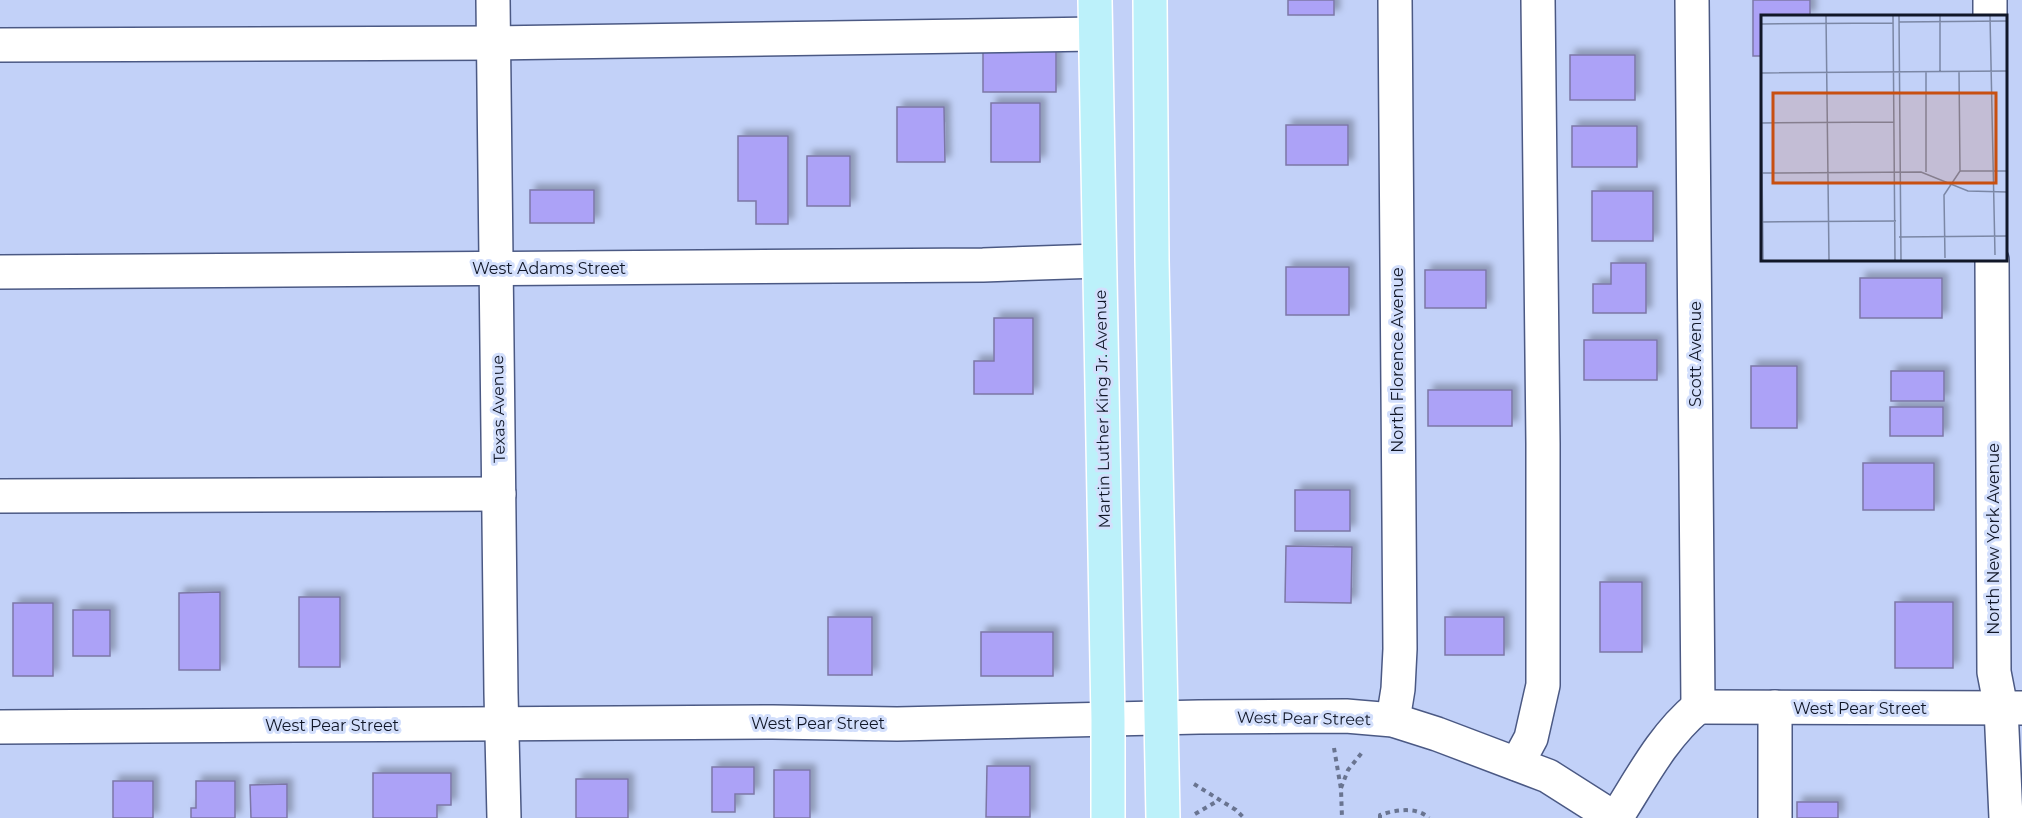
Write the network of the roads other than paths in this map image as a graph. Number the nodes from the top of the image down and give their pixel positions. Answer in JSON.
{"nodes":[{"id":1,"x":493,"y":0,"type":"edge"},
{"id":2,"x":1095,"y":0,"type":"edge"},
{"id":3,"x":1150,"y":0,"type":"edge"},
{"id":4,"x":1395,"y":0,"type":"edge"},
{"id":5,"x":1538,"y":0,"type":"edge"},
{"id":6,"x":1692,"y":0,"type":"edge"},
{"id":7,"x":1095,"y":34,"type":"junction"},
{"id":8,"x":494,"y":43,"type":"junction"},
{"id":9,"x":0,"y":45,"type":"edge"},
{"id":10,"x":1099,"y":261,"type":"junction"},
{"id":11,"x":1992,"y":261,"type":"edge"},
{"id":12,"x":497,"y":268,"type":"junction"},
{"id":13,"x":0,"y":272,"type":"edge"},
{"id":14,"x":499,"y":494,"type":"junction"},
{"id":15,"x":0,"y":496,"type":"edge"},
{"id":16,"x":1698,"y":707,"type":"junction"},
{"id":17,"x":1775,"y":707,"type":"junction"},
{"id":18,"x":2012,"y":708,"type":"edge"},
{"id":19,"x":1161,"y":718,"type":"junction"},
{"id":20,"x":1108,"y":720,"type":"junction"},
{"id":21,"x":1394,"y":720,"type":"junction"},
{"id":22,"x":501,"y":724,"type":"junction"},
{"id":23,"x":0,"y":727,"type":"edge"},
{"id":24,"x":1517,"y":764,"type":"junction"},
{"id":25,"x":504,"y":818,"type":"edge"},
{"id":26,"x":1108,"y":818,"type":"edge"},
{"id":27,"x":1176,"y":818,"type":"edge"},
{"id":28,"x":1615,"y":818,"type":"edge"},
{"id":29,"x":1776,"y":818,"type":"edge"},
{"id":30,"x":2006,"y":818,"type":"edge"}],
"edges":[{"from":1,"to":8,"type":"street","name":"Texas Avenue"},
{"from":2,"to":7,"type":"main road","name":"Martin Luther King Jr. Avenue"},
{"from":3,"to":19,"type":"main road"},
{"from":4,"to":21,"type":"street","name":"North Florence Avenue"},
{"from":5,"to":24,"type":"street"},
{"from":6,"to":16,"type":"street","name":"Scott Avenue"},
{"from":7,"to":8,"type":"street"},
{"from":7,"to":10,"type":"main road","name":"Martin Luther King Jr. Avenue"},
{"from":8,"to":9,"type":"street"},
{"from":8,"to":12,"type":"street","name":"Texas Avenue"},
{"from":10,"to":12,"type":"street","name":"West Adams Street"},
{"from":10,"to":20,"type":"main road","name":"Martin Luther King Jr. Avenue"},
{"from":11,"to":18,"type":"street","name":"North New York Avenue"},
{"from":12,"to":13,"type":"street","name":"West Adams Street"},
{"from":12,"to":14,"type":"street","name":"Texas Avenue"},
{"from":14,"to":15,"type":"street"},
{"from":14,"to":22,"type":"street","name":"Texas Avenue"},
{"from":16,"to":17,"type":"street","name":"West Pear Street"},
{"from":16,"to":28,"type":"street"},
{"from":17,"to":18,"type":"street","name":"West Pear Street"},
{"from":17,"to":29,"type":"street"},
{"from":18,"to":30,"type":"street","name":"North New York Avenue"},
{"from":19,"to":20,"type":"street","name":"West Pear Street"},
{"from":19,"to":21,"type":"street","name":"West Pear Street"},
{"from":19,"to":27,"type":"main road"},
{"from":20,"to":22,"type":"street","name":"West Pear Street"},
{"from":20,"to":26,"type":"main road","name":"Martin Luther King Jr. Avenue"},
{"from":21,"to":24,"type":"street","name":"West Pear Street"},
{"from":22,"to":23,"type":"street","name":"West Pear Street"},
{"from":22,"to":25,"type":"street","name":"Texas Avenue"},
{"from":24,"to":28,"type":"street","name":"West Pear Street"}]}
